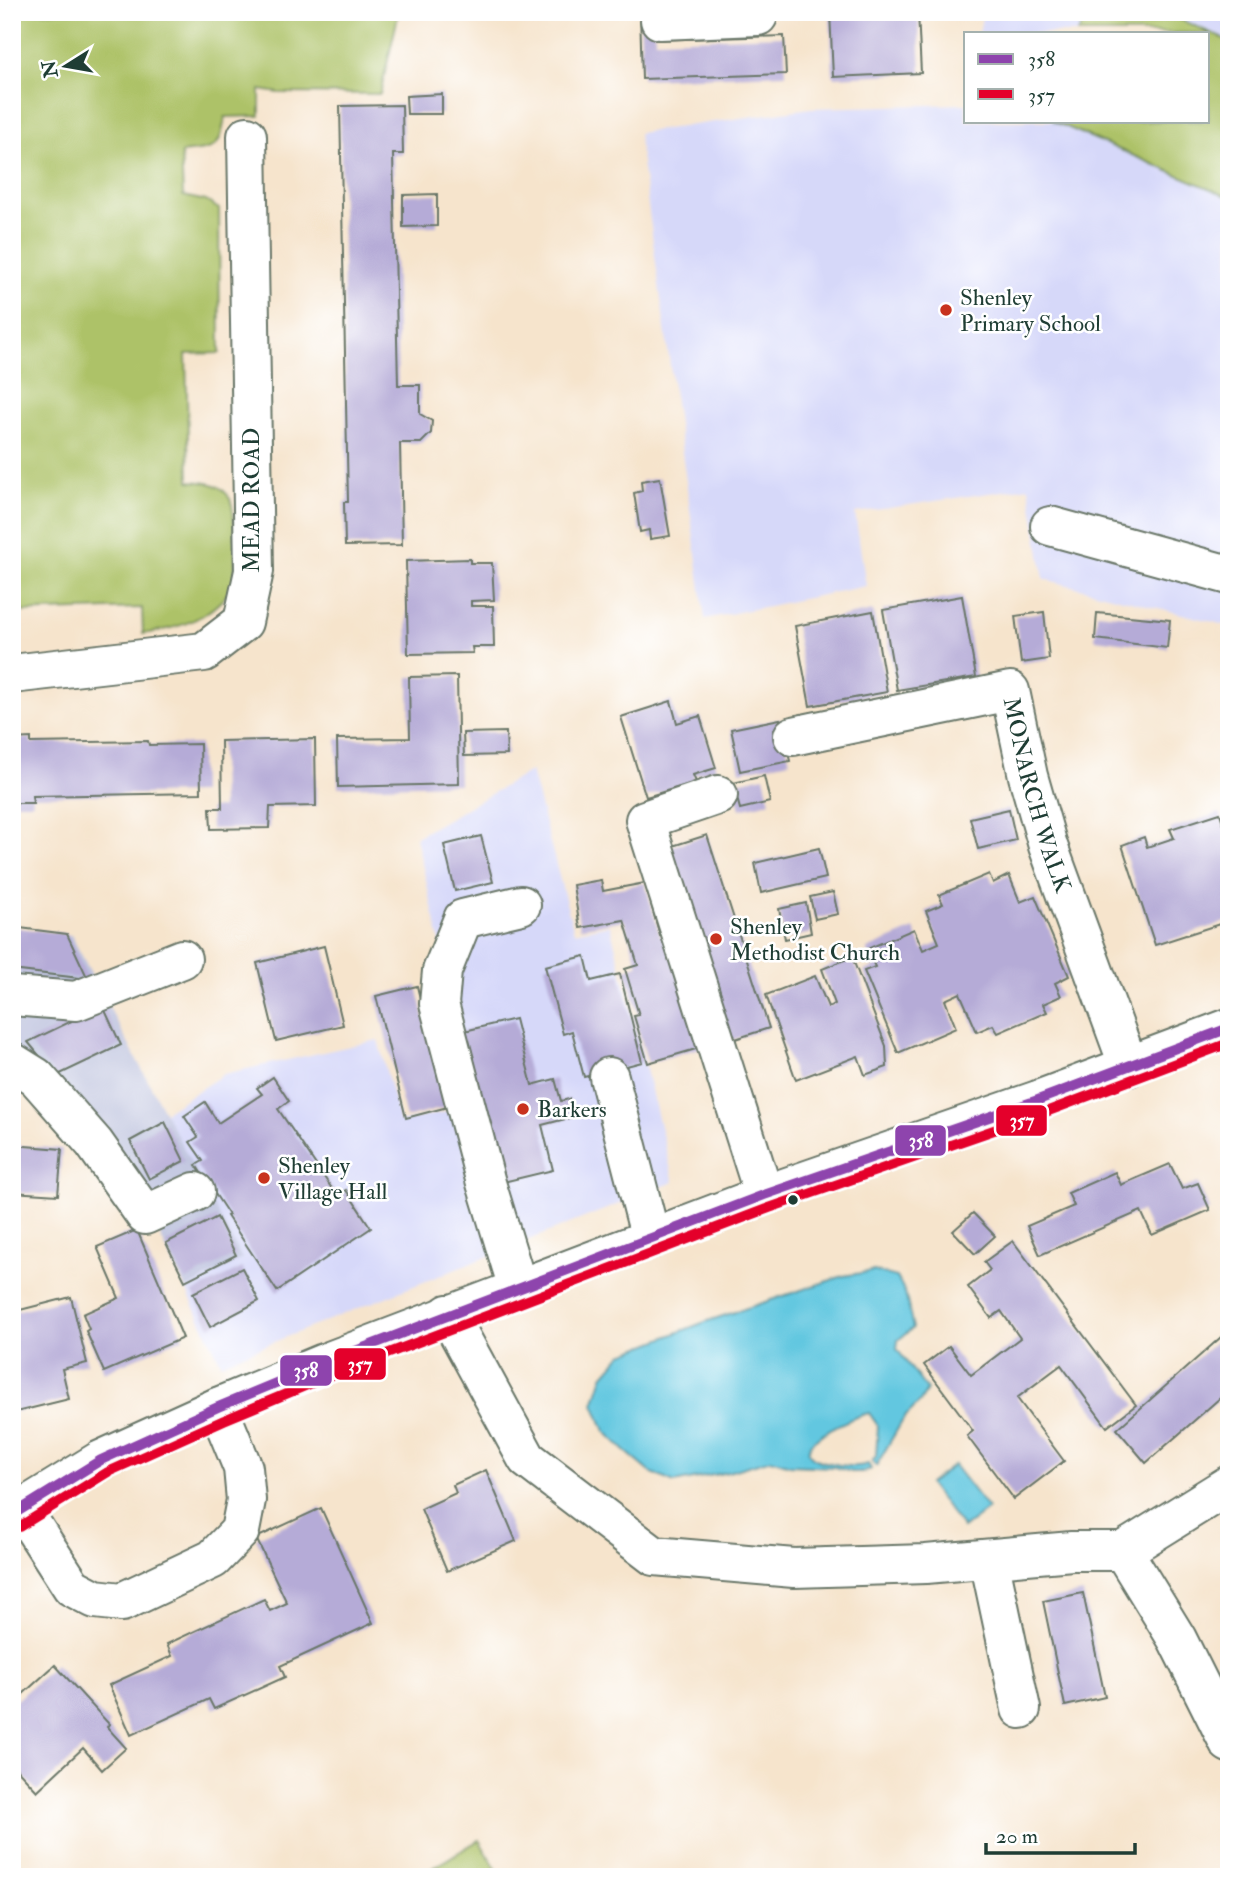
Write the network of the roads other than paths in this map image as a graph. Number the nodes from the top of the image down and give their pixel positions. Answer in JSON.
{"nodes":[{"id":1,"x":758,"y":12,"type":"edge"},
{"id":2,"x":660,"y":20,"type":"dead end"},
{"id":3,"x":247,"y":135,"type":"dead end"},
{"id":4,"x":1051,"y":526,"type":"dead end"},
{"id":5,"x":1229,"y":575,"type":"edge"},
{"id":6,"x":12,"y":674,"type":"edge"},
{"id":7,"x":793,"y":736,"type":"dead end"},
{"id":8,"x":718,"y":795,"type":"dead end"},
{"id":9,"x":521,"y":905,"type":"dead end"},
{"id":10,"x":182,"y":959,"type":"dead end"},
{"id":11,"x":12,"y":996,"type":"edge"},
{"id":12,"x":1229,"y":1028,"type":"edge"},
{"id":13,"x":12,"y":1062,"type":"edge"},
{"id":14,"x":1129,"y":1067,"type":"junction"},
{"id":15,"x":609,"y":1077,"type":"dead end"},
{"id":16,"x":195,"y":1192,"type":"dead end"},
{"id":17,"x":764,"y":1195,"type":"junction"},
{"id":18,"x":651,"y":1238,"type":"junction"},
{"id":19,"x":518,"y":1289,"type":"junction"},
{"id":20,"x":448,"y":1314,"type":"junction"},
{"id":21,"x":218,"y":1407,"type":"junction"},
{"id":22,"x":1229,"y":1485,"type":"edge"},
{"id":23,"x":17,"y":1512,"type":"edge"},
{"id":24,"x":1123,"y":1551,"type":"junction"},
{"id":25,"x":989,"y":1559,"type":"junction"},
{"id":26,"x":1021,"y":1709,"type":"dead end"},
{"id":27,"x":1229,"y":1743,"type":"edge"}],
"edges":[{"from":1,"to":2,"type":"main road"},
{"from":3,"to":6,"type":"main road","name":"MEAD ROAD"},
{"from":4,"to":5,"type":"main road"},
{"from":7,"to":14,"type":"main road","name":"MONARCH WALK"},
{"from":8,"to":17,"type":"main road"},
{"from":9,"to":19,"type":"main road"},
{"from":10,"to":11,"type":"main road"},
{"from":12,"to":14,"type":"main road"},
{"from":13,"to":16,"type":"main road"},
{"from":14,"to":17,"type":"main road"},
{"from":15,"to":18,"type":"main road"},
{"from":17,"to":18,"type":"main road"},
{"from":18,"to":19,"type":"main road"},
{"from":19,"to":20,"type":"main road"},
{"from":20,"to":21,"type":"main road"},
{"from":20,"to":25,"type":"main road"},
{"from":21,"to":23,"type":"main road"},
{"from":21,"to":23,"type":"main road"},
{"from":22,"to":24,"type":"main road"},
{"from":24,"to":25,"type":"main road"},
{"from":24,"to":27,"type":"main road"},
{"from":25,"to":26,"type":"main road"}]}
